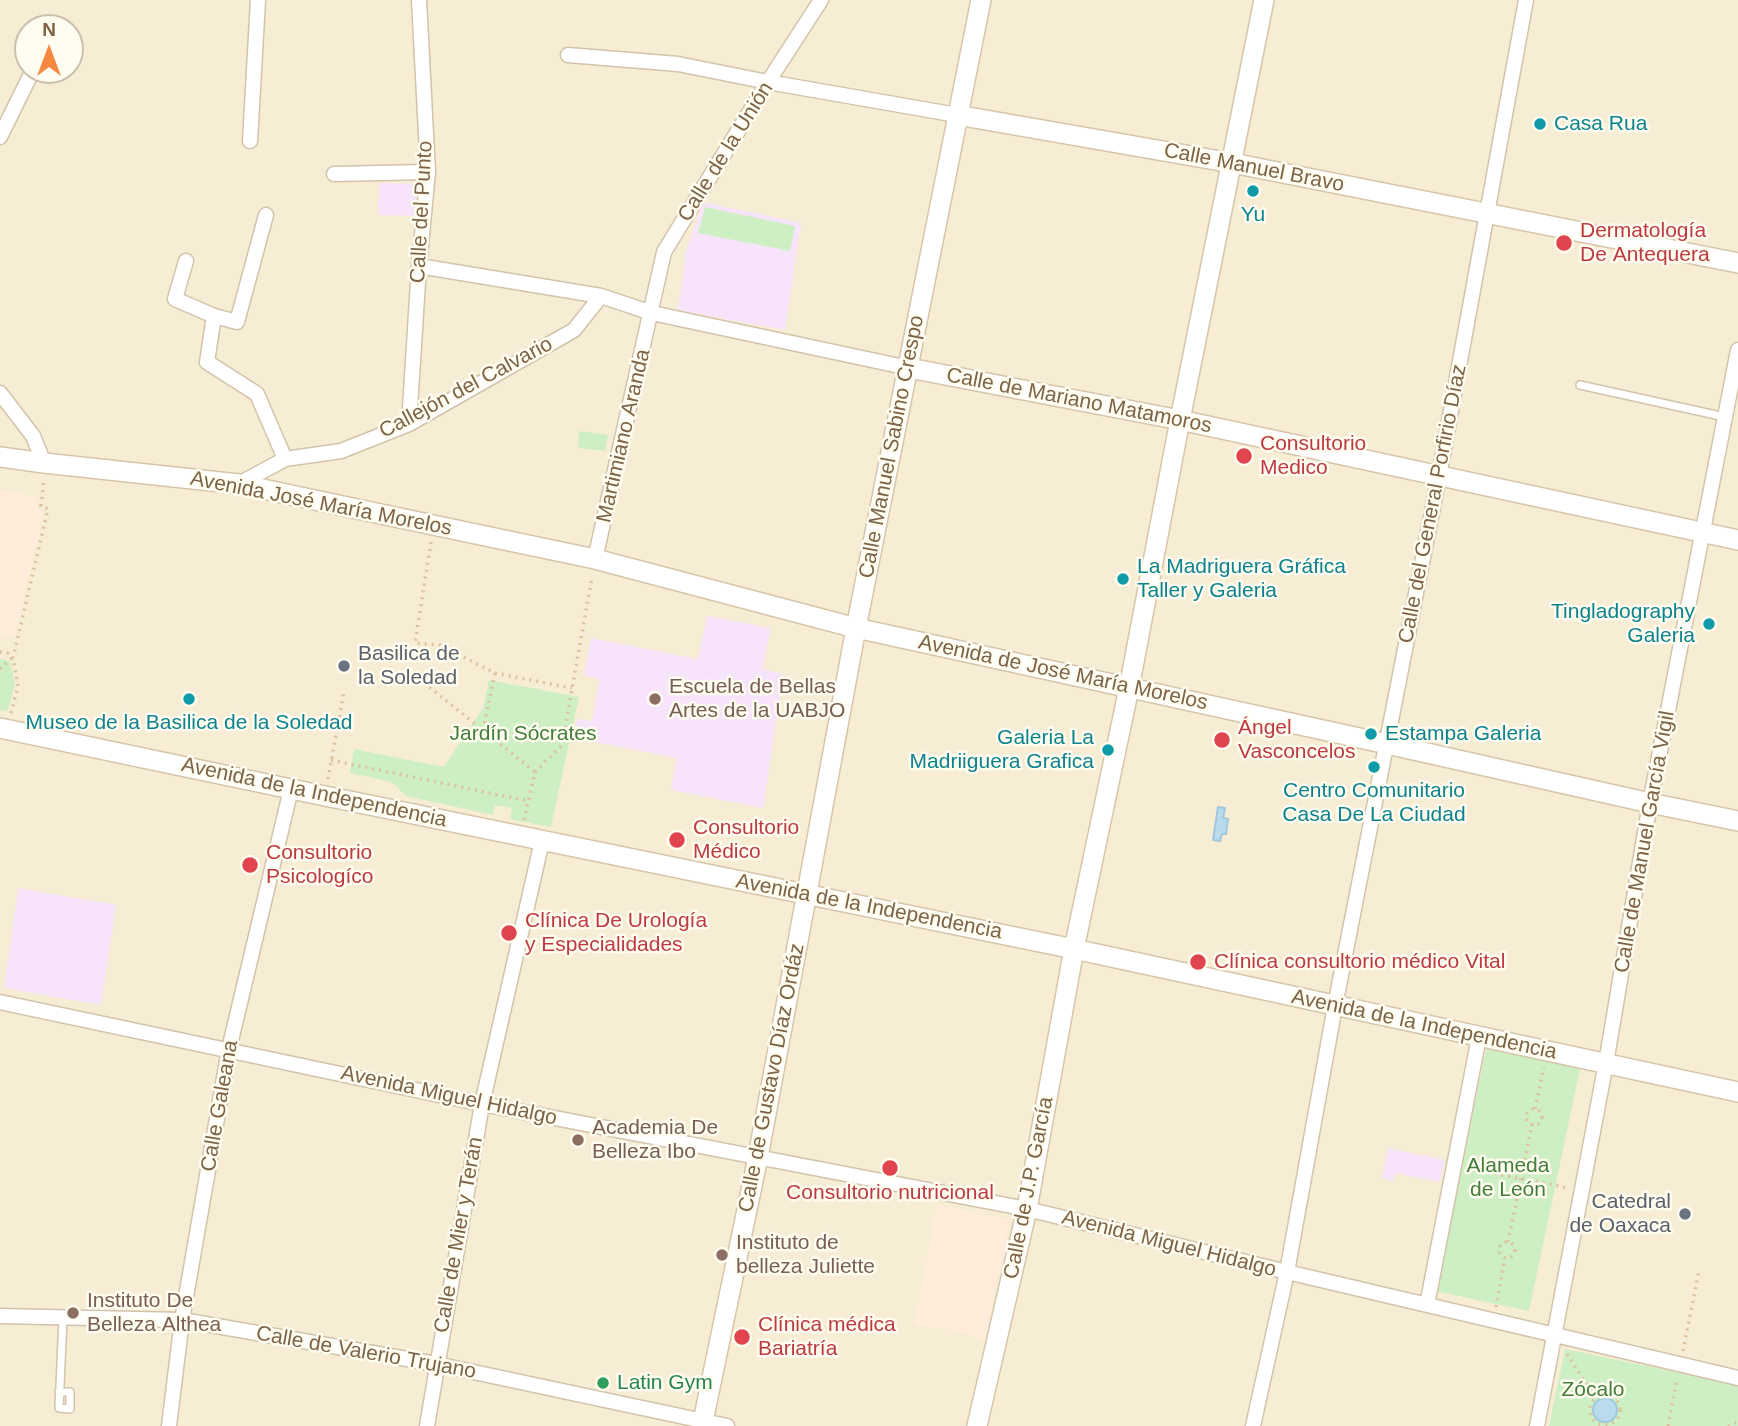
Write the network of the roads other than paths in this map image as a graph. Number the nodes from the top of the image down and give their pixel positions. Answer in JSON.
{"nodes":[{"id":1,"x":258,"y":0,"type":"edge"},
{"id":2,"x":419,"y":0,"type":"edge"},
{"id":3,"x":821,"y":0,"type":"edge"},
{"id":4,"x":981,"y":0,"type":"edge"},
{"id":5,"x":1264,"y":0,"type":"edge"},
{"id":6,"x":1526,"y":0,"type":"edge"},
{"id":7,"x":568,"y":55,"type":"dead end"},
{"id":8,"x":768,"y":82,"type":"junction"},
{"id":9,"x":26,"y":84,"type":"edge"},
{"id":10,"x":957,"y":115,"type":"junction"},
{"id":11,"x":0,"y":137,"type":"edge"},
{"id":12,"x":250,"y":141,"type":"dead end"},
{"id":13,"x":1232,"y":163,"type":"junction"},
{"id":14,"x":428,"y":172,"type":"junction"},
{"id":15,"x":334,"y":174,"type":"dead end"},
{"id":16,"x":1487,"y":213,"type":"junction"},
{"id":17,"x":266,"y":215,"type":"dead end"},
{"id":18,"x":186,"y":261,"type":"dead end"},
{"id":19,"x":1738,"y":263,"type":"edge"},
{"id":20,"x":419,"y":266,"type":"junction"},
{"id":21,"x":601,"y":296,"type":"junction"},
{"id":22,"x":652,"y":313,"type":"junction"},
{"id":23,"x":214,"y":316,"type":"junction"},
{"id":24,"x":1738,"y":350,"type":"edge"},
{"id":25,"x":909,"y":368,"type":"junction"},
{"id":26,"x":1580,"y":385,"type":"dead end"},
{"id":27,"x":0,"y":393,"type":"edge"},
{"id":28,"x":1725,"y":417,"type":"junction"},
{"id":29,"x":1180,"y":420,"type":"junction"},
{"id":30,"x":408,"y":424,"type":"junction"},
{"id":31,"x":0,"y":457,"type":"edge"},
{"id":32,"x":285,"y":459,"type":"junction"},
{"id":33,"x":44,"y":463,"type":"junction"},
{"id":34,"x":1439,"y":476,"type":"junction"},
{"id":35,"x":239,"y":484,"type":"junction"},
{"id":36,"x":1702,"y":532,"type":"junction"},
{"id":37,"x":1738,"y":540,"type":"edge"},
{"id":38,"x":595,"y":559,"type":"junction"},
{"id":39,"x":856,"y":628,"type":"junction"},
{"id":40,"x":1129,"y":688,"type":"junction"},
{"id":41,"x":4,"y":728,"type":"edge"},
{"id":42,"x":1387,"y":744,"type":"junction"},
{"id":43,"x":291,"y":789,"type":"junction"},
{"id":44,"x":1650,"y":803,"type":"junction"},
{"id":45,"x":1738,"y":821,"type":"edge"},
{"id":46,"x":542,"y":841,"type":"junction"},
{"id":47,"x":807,"y":895,"type":"junction"},
{"id":48,"x":1074,"y":949,"type":"junction"},
{"id":49,"x":0,"y":1002,"type":"edge"},
{"id":50,"x":1335,"y":1007,"type":"junction"},
{"id":51,"x":1479,"y":1037,"type":"junction"},
{"id":52,"x":229,"y":1049,"type":"junction"},
{"id":53,"x":1606,"y":1063,"type":"junction"},
{"id":54,"x":1738,"y":1092,"type":"edge"},
{"id":55,"x":482,"y":1104,"type":"junction"},
{"id":56,"x":758,"y":1157,"type":"junction"},
{"id":57,"x":1027,"y":1209,"type":"junction"},
{"id":58,"x":1287,"y":1272,"type":"junction"},
{"id":59,"x":1427,"y":1305,"type":"junction"},
{"id":60,"x":0,"y":1316,"type":"edge"},
{"id":61,"x":63,"y":1318,"type":"junction"},
{"id":62,"x":182,"y":1320,"type":"junction"},
{"id":63,"x":1555,"y":1335,"type":"junction"},
{"id":64,"x":436,"y":1364,"type":"junction"},
{"id":65,"x":1738,"y":1378,"type":"edge"},
{"id":66,"x":59,"y":1392,"type":"dead end"},
{"id":67,"x":703,"y":1423,"type":"edge"},
{"id":68,"x":169,"y":1426,"type":"edge"},
{"id":69,"x":426,"y":1426,"type":"edge"},
{"id":70,"x":727,"y":1426,"type":"edge"},
{"id":71,"x":976,"y":1426,"type":"edge"},
{"id":72,"x":1253,"y":1426,"type":"edge"},
{"id":73,"x":1537,"y":1426,"type":"edge"}],
"edges":[{"from":1,"to":12,"type":"street"},
{"from":2,"to":14,"type":"street","name":"Calle del Punto"},
{"from":3,"to":8,"type":"street","name":"Calle de la Unión"},
{"from":4,"to":10,"type":"street","name":"Calle Manuel Sabino Crespo"},
{"from":5,"to":13,"type":"street","name":"Calle de J.P. García"},
{"from":6,"to":16,"type":"street","name":"Calle del General Porfirio Díaz"},
{"from":7,"to":8,"type":"street","name":"Calle Manuel Bravo"},
{"from":8,"to":10,"type":"street","name":"Calle Manuel Bravo"},
{"from":8,"to":22,"type":"street","name":"Calle de la Unión"},
{"from":9,"to":11,"type":"street"},
{"from":10,"to":13,"type":"street","name":"Calle Manuel Bravo"},
{"from":10,"to":25,"type":"street","name":"Calle Manuel Sabino Crespo"},
{"from":13,"to":16,"type":"street","name":"Calle Manuel Bravo"},
{"from":13,"to":29,"type":"street","name":"Calle de J.P. García"},
{"from":14,"to":15,"type":"street"},
{"from":14,"to":20,"type":"street","name":"Calle del Punto"},
{"from":16,"to":19,"type":"street","name":"Calle Manuel Bravo"},
{"from":16,"to":34,"type":"street","name":"Calle del General Porfirio Díaz"},
{"from":17,"to":23,"type":"street"},
{"from":18,"to":23,"type":"street"},
{"from":20,"to":21,"type":"street","name":"Calle de Mariano Matamoros"},
{"from":20,"to":30,"type":"street","name":"Calle del Punto"},
{"from":21,"to":22,"type":"street","name":"Calle de Mariano Matamoros"},
{"from":21,"to":30,"type":"street","name":"Callejón del Calvario"},
{"from":22,"to":25,"type":"street","name":"Calle de Mariano Matamoros"},
{"from":22,"to":38,"type":"street","name":"Martimiano Aranda"},
{"from":23,"to":32,"type":"street"},
{"from":24,"to":28,"type":"street","name":"Calle de Manuel García Vigil"},
{"from":25,"to":29,"type":"street","name":"Calle de Mariano Matamoros"},
{"from":25,"to":39,"type":"street","name":"Calle Manuel Sabino Crespo"},
{"from":26,"to":28,"type":"lane"},
{"from":27,"to":33,"type":"street"},
{"from":28,"to":36,"type":"street","name":"Calle de Manuel García Vigil"},
{"from":29,"to":34,"type":"street","name":"Calle de Mariano Matamoros"},
{"from":29,"to":40,"type":"street","name":"Calle de J.P. García"},
{"from":30,"to":32,"type":"street","name":"Callejón del Calvario"},
{"from":31,"to":33,"type":"street","name":"Avenida José María Morelos"},
{"from":32,"to":35,"type":"street","name":"Callejón del Calvario"},
{"from":33,"to":35,"type":"street","name":"Avenida José María Morelos"},
{"from":34,"to":36,"type":"street","name":"Calle de Mariano Matamoros"},
{"from":34,"to":42,"type":"street","name":"Calle del General Porfirio Díaz"},
{"from":35,"to":38,"type":"street","name":"Avenida José María Morelos"},
{"from":36,"to":37,"type":"street","name":"Calle de Mariano Matamoros"},
{"from":36,"to":44,"type":"street","name":"Calle de Manuel García Vigil"},
{"from":38,"to":39,"type":"street","name":"Avenida de José María Morelos"},
{"from":39,"to":40,"type":"street","name":"Avenida de José María Morelos"},
{"from":39,"to":47,"type":"street","name":"Calle Manuel Sabino Crespo"},
{"from":40,"to":42,"type":"street","name":"Avenida de José María Morelos"},
{"from":40,"to":48,"type":"street","name":"Calle de J.P. García"},
{"from":41,"to":43,"type":"street","name":"Avenida de la Independencia"},
{"from":42,"to":44,"type":"street","name":"Avenida de José María Morelos"},
{"from":42,"to":50,"type":"street","name":"Calle del General Porfirio Díaz"},
{"from":43,"to":46,"type":"street","name":"Avenida de la Independencia"},
{"from":43,"to":52,"type":"street","name":"Calle Galeana"},
{"from":44,"to":45,"type":"street","name":"Avenida de José María Morelos"},
{"from":44,"to":53,"type":"street","name":"Calle de Manuel García Vigil"},
{"from":46,"to":47,"type":"street","name":"Avenida de la Independencia"},
{"from":46,"to":55,"type":"street","name":"Calle de Mier y Terán"},
{"from":47,"to":48,"type":"street","name":"Avenida de la Independencia"},
{"from":47,"to":56,"type":"street","name":"Calle de Gustavo Díaz Ordáz"},
{"from":48,"to":50,"type":"street","name":"Avenida de la Independencia"},
{"from":48,"to":57,"type":"street","name":"Calle de J.P. García"},
{"from":49,"to":52,"type":"street","name":"Avenida Miguel Hidalgo"},
{"from":50,"to":51,"type":"street","name":"Avenida de la Independencia"},
{"from":50,"to":58,"type":"street","name":"Calle del General Porfirio Díaz"},
{"from":51,"to":53,"type":"street","name":"Avenida de la Independencia"},
{"from":51,"to":59,"type":"street"},
{"from":52,"to":55,"type":"street","name":"Avenida Miguel Hidalgo"},
{"from":52,"to":62,"type":"street","name":"Calle Galeana"},
{"from":53,"to":54,"type":"street","name":"Avenida de la Independencia"},
{"from":53,"to":63,"type":"street","name":"Calle de Manuel García Vigil"},
{"from":55,"to":56,"type":"street","name":"Avenida Miguel Hidalgo"},
{"from":55,"to":64,"type":"street","name":"Calle de Mier y Terán"},
{"from":56,"to":57,"type":"street","name":"Avenida Miguel Hidalgo"},
{"from":56,"to":67,"type":"street","name":"Calle de Gustavo Díaz Ordáz"},
{"from":57,"to":58,"type":"street","name":"Avenida Miguel Hidalgo"},
{"from":57,"to":71,"type":"street","name":"Calle de J.P. García"},
{"from":58,"to":59,"type":"street","name":"Avenida Miguel Hidalgo"},
{"from":58,"to":72,"type":"street","name":"Calle del General Porfirio Díaz"},
{"from":59,"to":63,"type":"street","name":"Avenida Miguel Hidalgo"},
{"from":60,"to":61,"type":"street","name":"Calle de Valerio Trujano"},
{"from":61,"to":62,"type":"street","name":"Calle de Valerio Trujano"},
{"from":61,"to":66,"type":"lane"},
{"from":62,"to":64,"type":"street","name":"Calle de Valerio Trujano"},
{"from":62,"to":68,"type":"street","name":"Calle Galeana"},
{"from":63,"to":65,"type":"street","name":"Avenida Miguel Hidalgo"},
{"from":63,"to":73,"type":"street","name":"Calle de Manuel García Vigil"},
{"from":64,"to":67,"type":"street","name":"Calle de Valerio Trujano"},
{"from":64,"to":69,"type":"street","name":"Calle de Mier y Terán"},
{"from":67,"to":70,"type":"street","name":"Calle de Valerio Trujano"}]}
